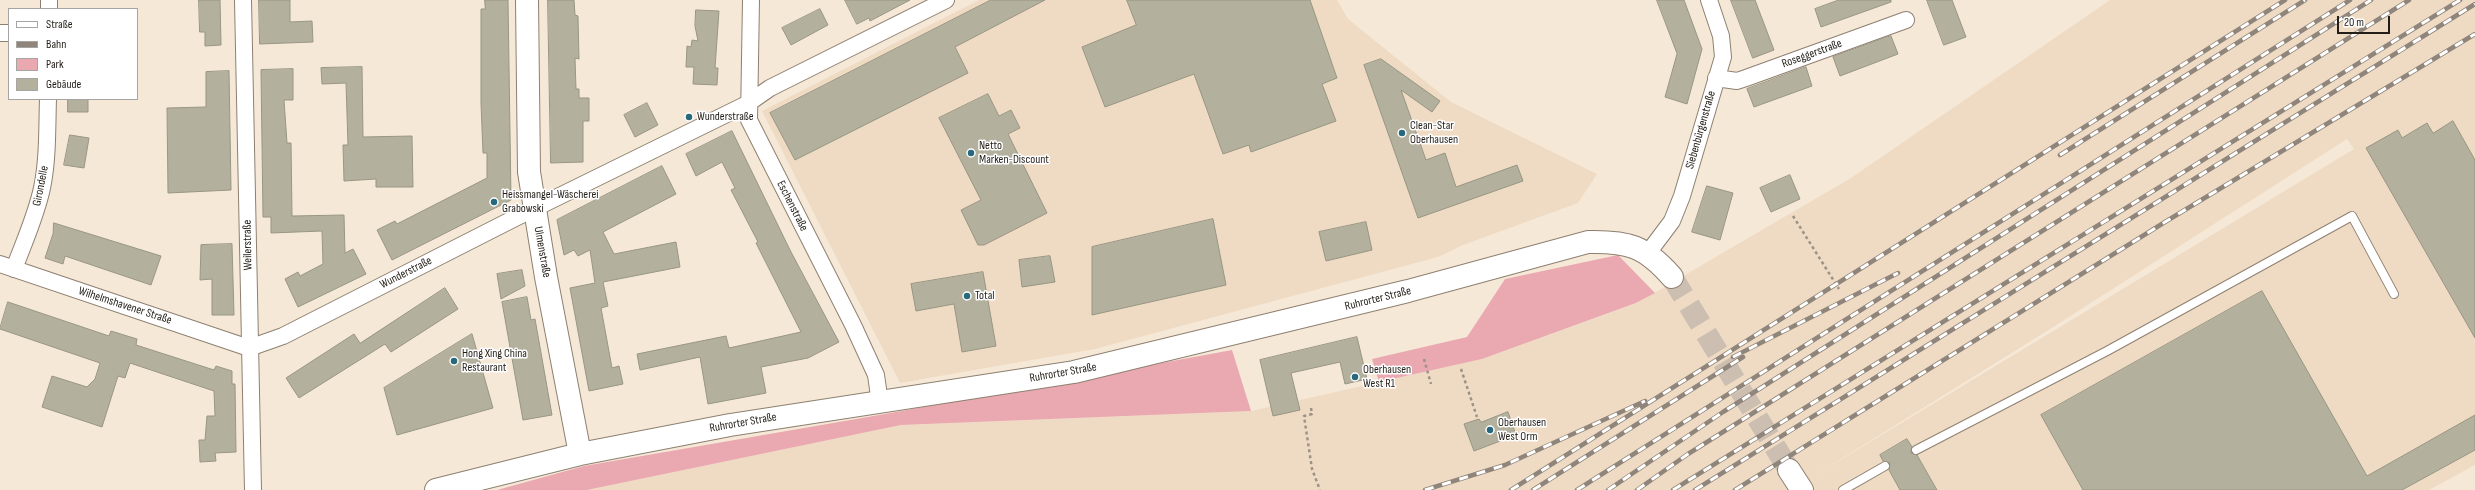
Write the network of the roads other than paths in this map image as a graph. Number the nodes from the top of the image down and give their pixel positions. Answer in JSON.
{"nodes":[{"id":1,"x":243,"y":0,"type":"edge"},
{"id":2,"x":527,"y":0,"type":"edge"},
{"id":3,"x":751,"y":0,"type":"edge"},
{"id":4,"x":946,"y":0,"type":"edge"},
{"id":5,"x":1709,"y":0,"type":"edge"},
{"id":6,"x":1906,"y":20,"type":"dead end"},
{"id":7,"x":1716,"y":78,"type":"junction"},
{"id":8,"x":48,"y":100,"type":"edge"},
{"id":9,"x":748,"y":104,"type":"junction"},
{"id":10,"x":534,"y":210,"type":"junction"},
{"id":11,"x":1648,"y":253,"type":"junction"},
{"id":12,"x":7,"y":267,"type":"edge"},
{"id":13,"x":1672,"y":277,"type":"tunnel mouth"},
{"id":14,"x":2394,"y":294,"type":"dead end"},
{"id":15,"x":249,"y":348,"type":"junction"},
{"id":16,"x":880,"y":403,"type":"junction"},
{"id":17,"x":1916,"y":450,"type":"dead end"},
{"id":18,"x":580,"y":454,"type":"junction"},
{"id":19,"x":1885,"y":466,"type":"dead end"},
{"id":20,"x":1789,"y":470,"type":"tunnel mouth"},
{"id":21,"x":253,"y":490,"type":"edge"},
{"id":22,"x":436,"y":490,"type":"edge"},
{"id":23,"x":1802,"y":490,"type":"edge"},
{"id":24,"x":1843,"y":490,"type":"edge"}],
"edges":[{"from":1,"to":15,"type":"street","name":"Weilerstraße"},
{"from":2,"to":10,"type":"main road","name":"Ulmenstraße"},
{"from":3,"to":9,"type":"street","name":"Eschenstraße"},
{"from":4,"to":9,"type":"street","name":"Wunderstraße"},
{"from":5,"to":7,"type":"street","name":"Siebenbürgenstraße"},
{"from":6,"to":7,"type":"street","name":"Roseggerstraße"},
{"from":7,"to":11,"type":"street","name":"Siebenbürgenstraße"},
{"from":8,"to":12,"type":"street","name":"Girondelle"},
{"from":9,"to":10,"type":"street","name":"Wunderstraße"},
{"from":9,"to":16,"type":"street","name":"Eschenstraße"},
{"from":10,"to":15,"type":"street","name":"Wunderstraße"},
{"from":10,"to":18,"type":"main road","name":"Ulmenstraße"},
{"from":11,"to":13,"type":"main road","name":"Ruhrorter Straße"},
{"from":11,"to":16,"type":"main road","name":"Ruhrorter Straße"},
{"from":12,"to":15,"type":"street","name":"Wilhelmshavener Straße"},
{"from":14,"to":17,"type":"lane"},
{"from":15,"to":21,"type":"street","name":"Weilerstraße"},
{"from":16,"to":18,"type":"main road","name":"Ruhrorter Straße"},
{"from":18,"to":22,"type":"main road","name":"Ruhrorter Straße"},
{"from":19,"to":24,"type":"lane"},
{"from":20,"to":23,"type":"main road"}]}
